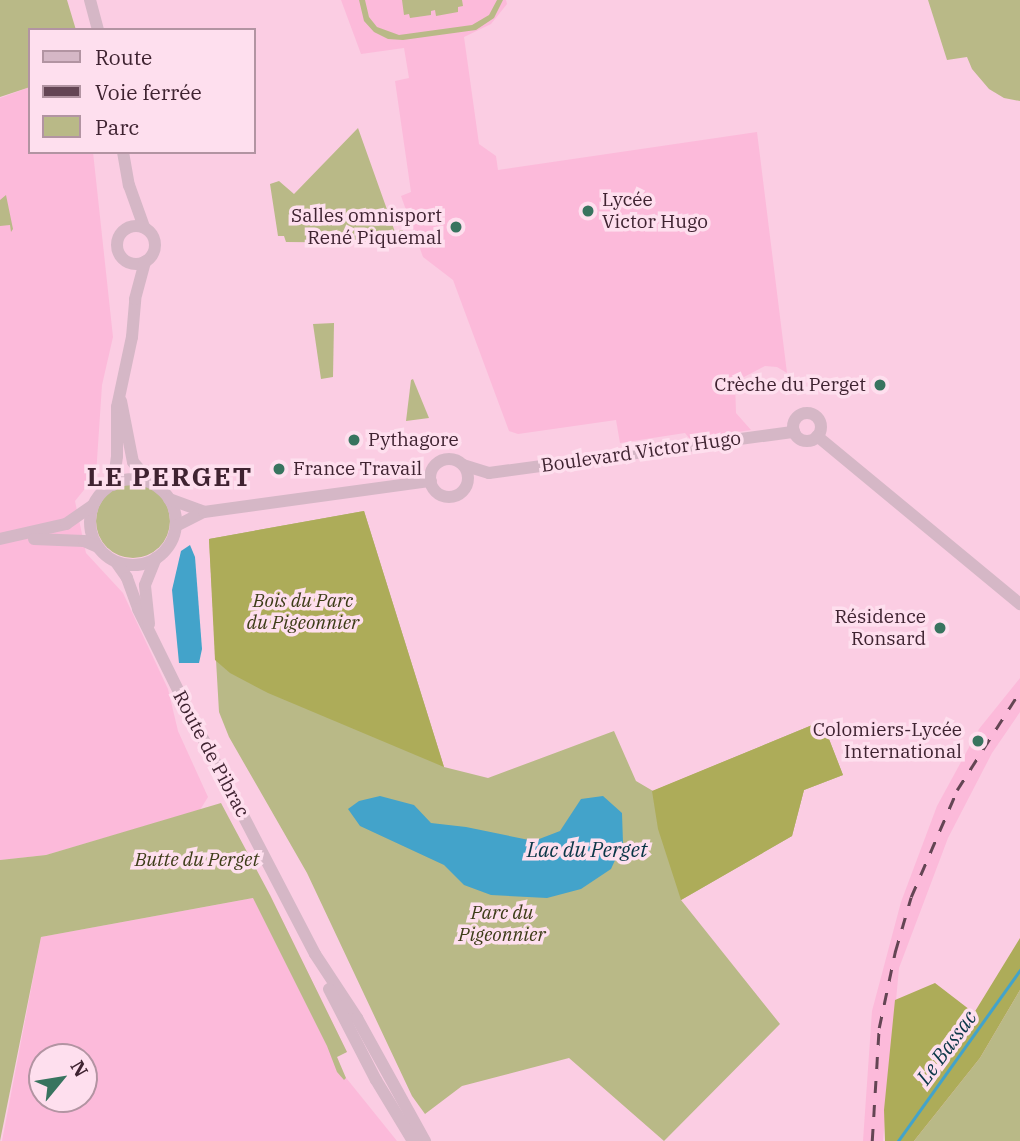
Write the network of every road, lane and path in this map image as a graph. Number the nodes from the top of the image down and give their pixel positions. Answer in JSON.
{"nodes":[{"id":1,"x":90,"y":0,"type":"edge"},
{"id":2,"x":98,"y":28,"type":"edge"},
{"id":3,"x":123,"y":154,"type":"edge"},
{"id":4,"x":129,"y":185,"type":"junction"},
{"id":5,"x":144,"y":227,"type":"junction"},
{"id":6,"x":125,"y":229,"type":"junction"},
{"id":7,"x":125,"y":261,"type":"junction"},
{"id":8,"x":145,"y":261,"type":"junction"},
{"id":9,"x":135,"y":299,"type":"junction"},
{"id":10,"x":120,"y":399,"type":"junction"},
{"id":11,"x":794,"y":432,"type":"junction"},
{"id":12,"x":817,"y":436,"type":"junction"},
{"id":13,"x":463,"y":465,"type":"junction"},
{"id":14,"x":489,"y":473,"type":"junction"},
{"id":15,"x":431,"y":481,"type":"junction"},
{"id":16,"x":151,"y":484,"type":"junction"},
{"id":17,"x":113,"y":485,"type":"junction"},
{"id":18,"x":466,"y":485,"type":"junction"},
{"id":19,"x":169,"y":499,"type":"junction"},
{"id":20,"x":95,"y":502,"type":"junction"},
{"id":21,"x":204,"y":512,"type":"junction"},
{"id":22,"x":176,"y":526,"type":"junction"},
{"id":23,"x":0,"y":540,"type":"edge"},
{"id":24,"x":99,"y":547,"type":"junction"},
{"id":25,"x":156,"y":558,"type":"junction"},
{"id":26,"x":116,"y":562,"type":"junction"},
{"id":27,"x":1020,"y":604,"type":"edge"},
{"id":28,"x":149,"y":628,"type":"junction"},
{"id":29,"x":314,"y":954,"type":"junction"},
{"id":30,"x":413,"y":1141,"type":"edge"},
{"id":31,"x":425,"y":1141,"type":"edge"}],
"edges":[{"from":1,"to":2,"type":"street"},
{"from":3,"to":4,"type":"street"},
{"from":4,"to":5,"type":"street"},
{"from":4,"to":6,"type":"street"},
{"from":5,"to":6,"type":"street"},
{"from":5,"to":8,"type":"street"},
{"from":6,"to":7,"type":"street"},
{"from":7,"to":8,"type":"street"},
{"from":7,"to":9,"type":"street"},
{"from":8,"to":9,"type":"street"},
{"from":9,"to":10,"type":"street"},
{"from":10,"to":16,"type":"street"},
{"from":10,"to":17,"type":"street"},
{"from":11,"to":12,"type":"street"},
{"from":11,"to":12,"type":"street"},
{"from":11,"to":14,"type":"street","name":"Boulevard Victor Hugo"},
{"from":12,"to":27,"type":"street"},
{"from":13,"to":14,"type":"street","name":"Boulevard Victor Hugo"},
{"from":13,"to":15,"type":"street"},
{"from":13,"to":18,"type":"street"},
{"from":14,"to":18,"type":"street","name":"Boulevard Victor Hugo"},
{"from":15,"to":18,"type":"street"},
{"from":15,"to":21,"type":"street"},
{"from":16,"to":17,"type":"street"},
{"from":16,"to":19,"type":"street"},
{"from":17,"to":20,"type":"street"},
{"from":19,"to":21,"type":"street"},
{"from":19,"to":22,"type":"street"},
{"from":20,"to":23,"type":"street"},
{"from":20,"to":24,"type":"street"},
{"from":21,"to":22,"type":"street"},
{"from":22,"to":25,"type":"street"},
{"from":23,"to":24,"type":"street"},
{"from":24,"to":26,"type":"street"},
{"from":25,"to":26,"type":"street"},
{"from":25,"to":28,"type":"street","name":"Route de Pibrac"},
{"from":26,"to":28,"type":"street","name":"Route de Pibrac"},
{"from":28,"to":29,"type":"street","name":"Route de Pibrac"},
{"from":29,"to":30,"type":"street","name":"Route de Pibrac"},
{"from":29,"to":31,"type":"street","name":"Route de Pibrac"}]}
